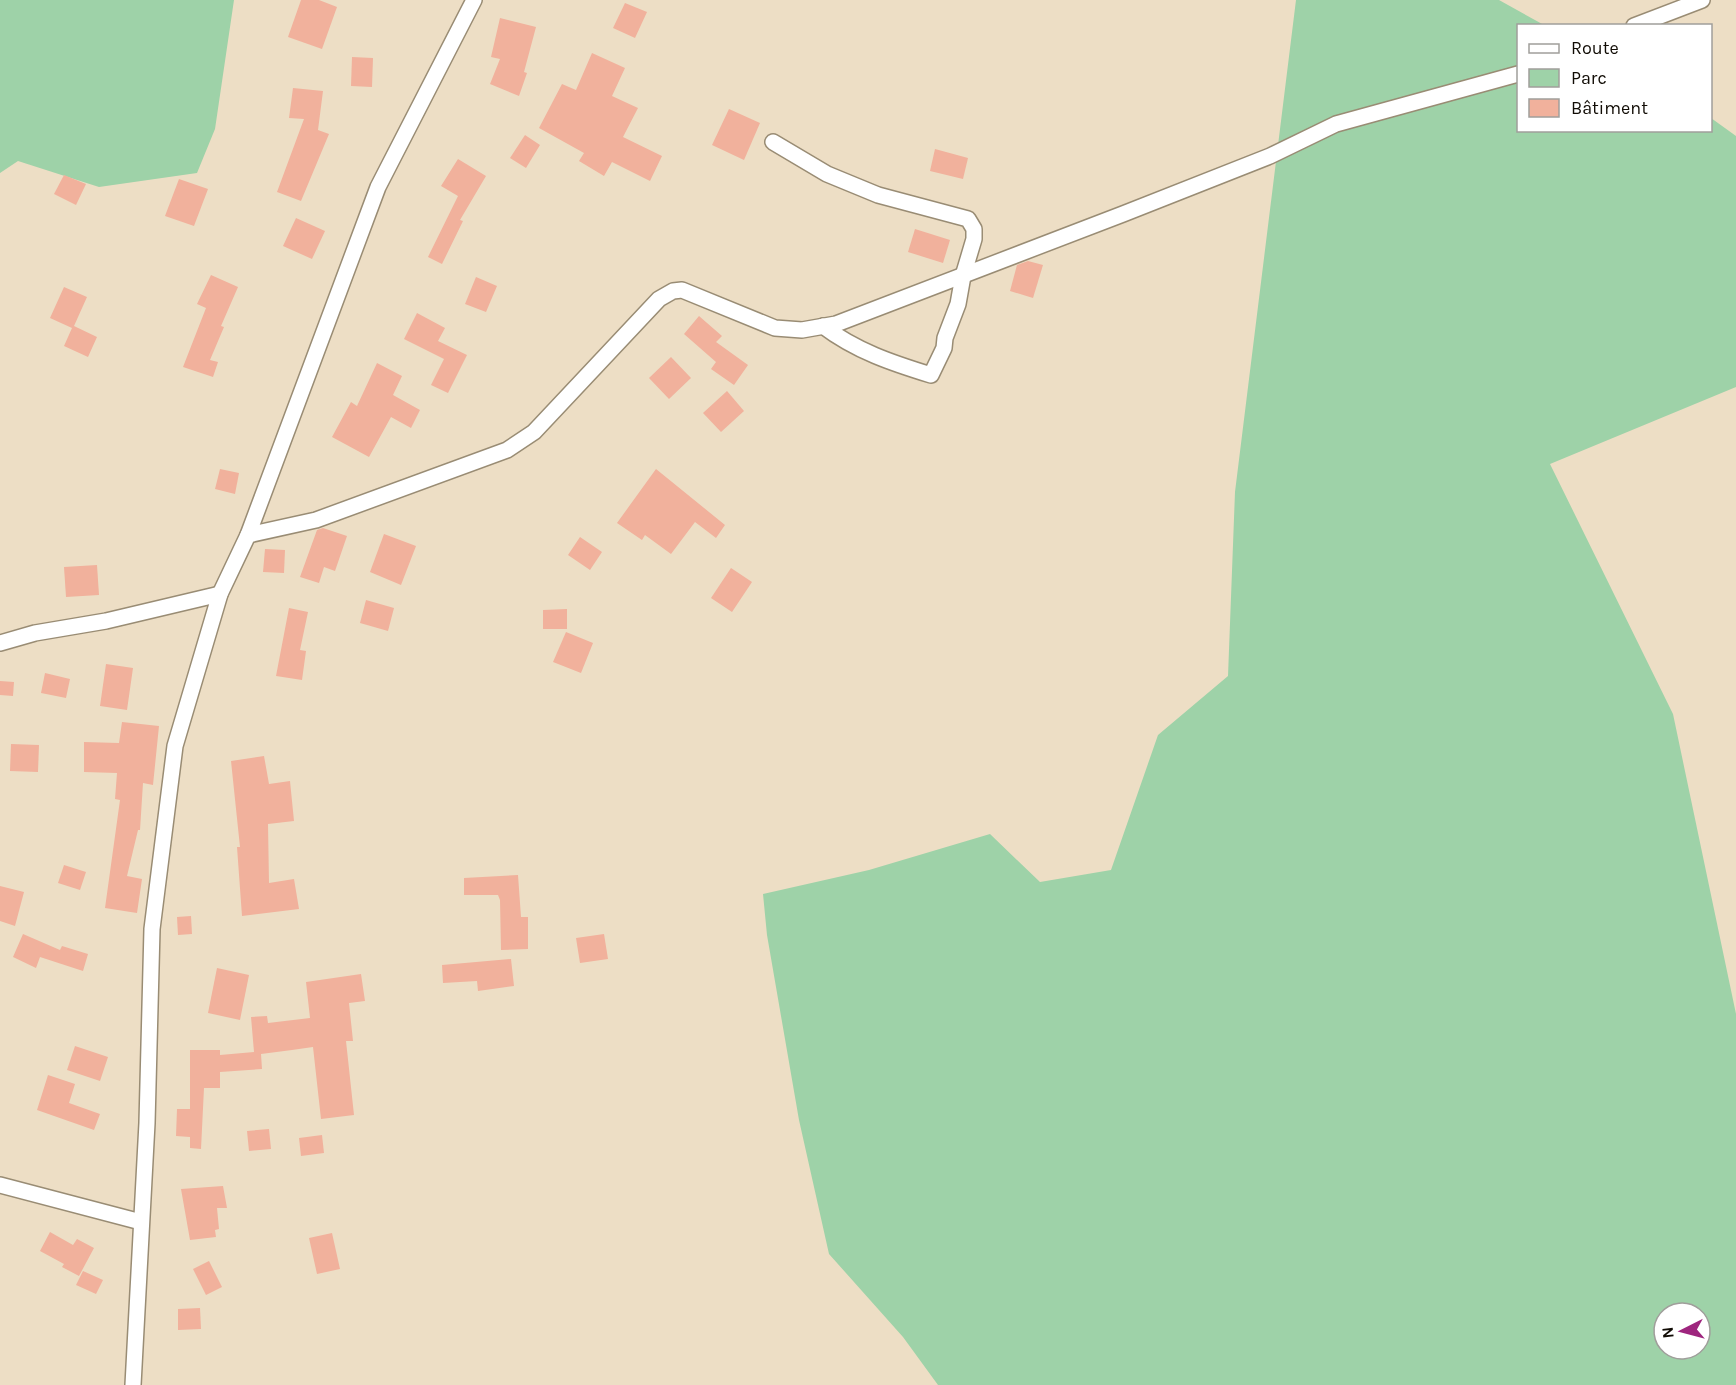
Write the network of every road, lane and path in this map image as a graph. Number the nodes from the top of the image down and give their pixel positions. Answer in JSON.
{"nodes":[{"id":1,"x":474,"y":0,"type":"edge"},
{"id":2,"x":1702,"y":0,"type":"edge"},
{"id":3,"x":1639,"y":24,"type":"edge"},
{"id":4,"x":1517,"y":74,"type":"edge"},
{"id":5,"x":772,"y":142,"type":"dead end"},
{"id":6,"x":963,"y":276,"type":"junction"},
{"id":7,"x":823,"y":326,"type":"junction"},
{"id":8,"x":248,"y":535,"type":"junction"},
{"id":9,"x":220,"y":594,"type":"junction"},
{"id":10,"x":0,"y":643,"type":"edge"},
{"id":11,"x":0,"y":1185,"type":"edge"},
{"id":12,"x":141,"y":1222,"type":"junction"},
{"id":13,"x":133,"y":1385,"type":"edge"}],
"edges":[{"from":1,"to":8,"type":"street"},
{"from":2,"to":3,"type":"street"},
{"from":4,"to":6,"type":"street"},
{"from":5,"to":6,"type":"street"},
{"from":6,"to":7,"type":"street"},
{"from":6,"to":7,"type":"street"},
{"from":7,"to":8,"type":"street"},
{"from":8,"to":9,"type":"street"},
{"from":9,"to":10,"type":"street"},
{"from":9,"to":12,"type":"street"},
{"from":11,"to":12,"type":"street"},
{"from":12,"to":13,"type":"street"}]}
